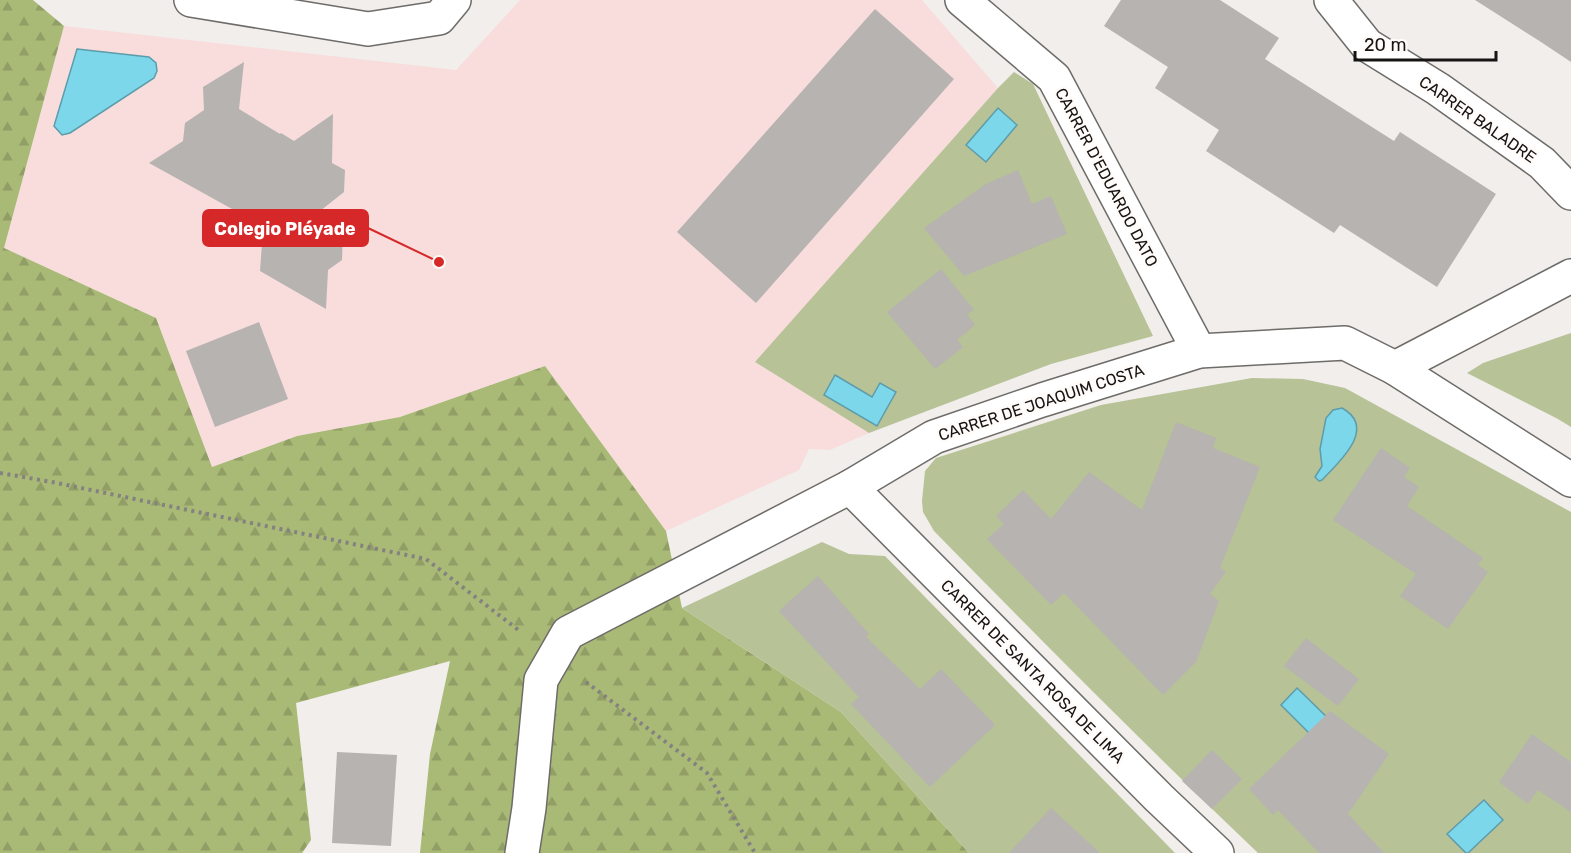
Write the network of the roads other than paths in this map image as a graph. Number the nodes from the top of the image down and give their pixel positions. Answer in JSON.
{"nodes":[{"id":1,"x":191,"y":0,"type":"edge"},
{"id":2,"x":454,"y":0,"type":"edge"},
{"id":3,"x":962,"y":0,"type":"edge"},
{"id":4,"x":1331,"y":0,"type":"edge"},
{"id":5,"x":1571,"y":193,"type":"edge"},
{"id":6,"x":1571,"y":276,"type":"edge"},
{"id":7,"x":1199,"y":351,"type":"junction"},
{"id":8,"x":1395,"y":368,"type":"junction"},
{"id":9,"x":1571,"y":480,"type":"edge"},
{"id":10,"x":850,"y":487,"type":"junction"},
{"id":11,"x":522,"y":853,"type":"edge"},
{"id":12,"x":1217,"y":853,"type":"edge"}],
"edges":[{"from":1,"to":2,"type":"street"},
{"from":3,"to":7,"type":"street","name":"CARRER D'EDUARDO DATO"},
{"from":4,"to":5,"type":"street","name":"CARRER BALADRE"},
{"from":6,"to":8,"type":"street"},
{"from":7,"to":8,"type":"street","name":"CARRER DE JOAQUIM COSTA"},
{"from":7,"to":10,"type":"street","name":"CARRER DE JOAQUIM COSTA"},
{"from":8,"to":9,"type":"street","name":"CARRER DE JOAQUIM COSTA"},
{"from":10,"to":11,"type":"street","name":"CARRER DE JOAQUIM COSTA"},
{"from":10,"to":12,"type":"street","name":"CARRER DE SANTA ROSA DE LIMA"}]}
